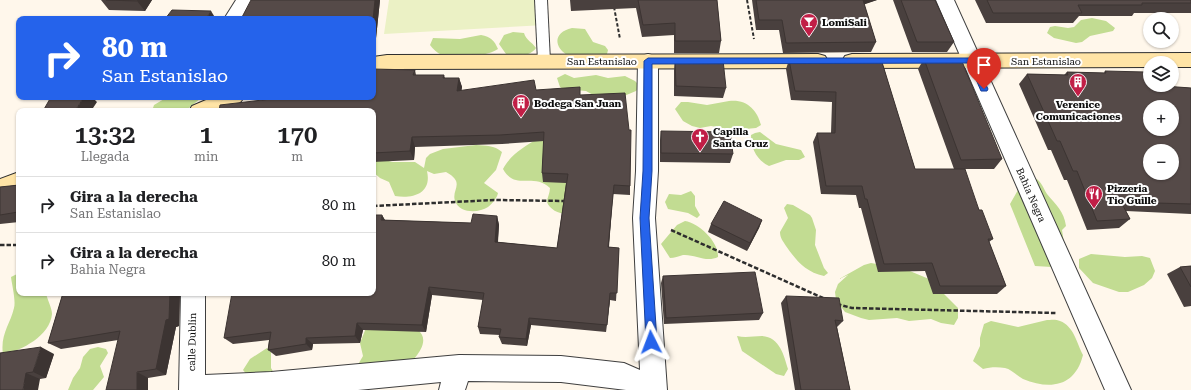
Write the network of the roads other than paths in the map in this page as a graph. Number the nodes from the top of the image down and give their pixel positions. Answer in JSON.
{"nodes":[{"id":1,"x":245,"y":0,"type":"edge"},
{"id":2,"x":541,"y":0,"type":"edge"},
{"id":3,"x":945,"y":0,"type":"edge"},
{"id":4,"x":235,"y":16,"type":"edge"},
{"id":5,"x":1191,"y":60,"type":"edge"},
{"id":6,"x":544,"y":61,"type":"junction"},
{"id":7,"x":648,"y":61,"type":"junction"},
{"id":8,"x":972,"y":61,"type":"junction"},
{"id":9,"x":376,"y":64,"type":"edge"},
{"id":10,"x":223,"y":100,"type":"edge"},
{"id":11,"x":205,"y":108,"type":"edge"},
{"id":12,"x":16,"y":182,"type":"edge"},
{"id":13,"x":0,"y":188,"type":"edge"},
{"id":14,"x":193,"y":296,"type":"edge"},
{"id":15,"x":455,"y":379,"type":"edge"},
{"id":16,"x":192,"y":390,"type":"edge"},
{"id":17,"x":1118,"y":390,"type":"edge"}],
"edges":[{"from":1,"to":4,"type":"street"},
{"from":2,"to":6,"type":"lane"},
{"from":3,"to":8,"type":"street","name":"Bahia Negra"},
{"from":5,"to":8,"type":"main road","name":"San Estanislao"},
{"from":6,"to":7,"type":"main road","name":"San Estanislao"},
{"from":6,"to":9,"type":"main road","name":"San Estanislao"},
{"from":7,"to":8,"type":"main road","name":"San Estanislao"},
{"from":7,"to":15,"type":"street"},
{"from":8,"to":17,"type":"street","name":"Bahia Negra"},
{"from":10,"to":11,"type":"main road"},
{"from":12,"to":13,"type":"main road"},
{"from":14,"to":16,"type":"street","name":"calle Dublin"},
{"from":15,"to":16,"type":"street"}]}
